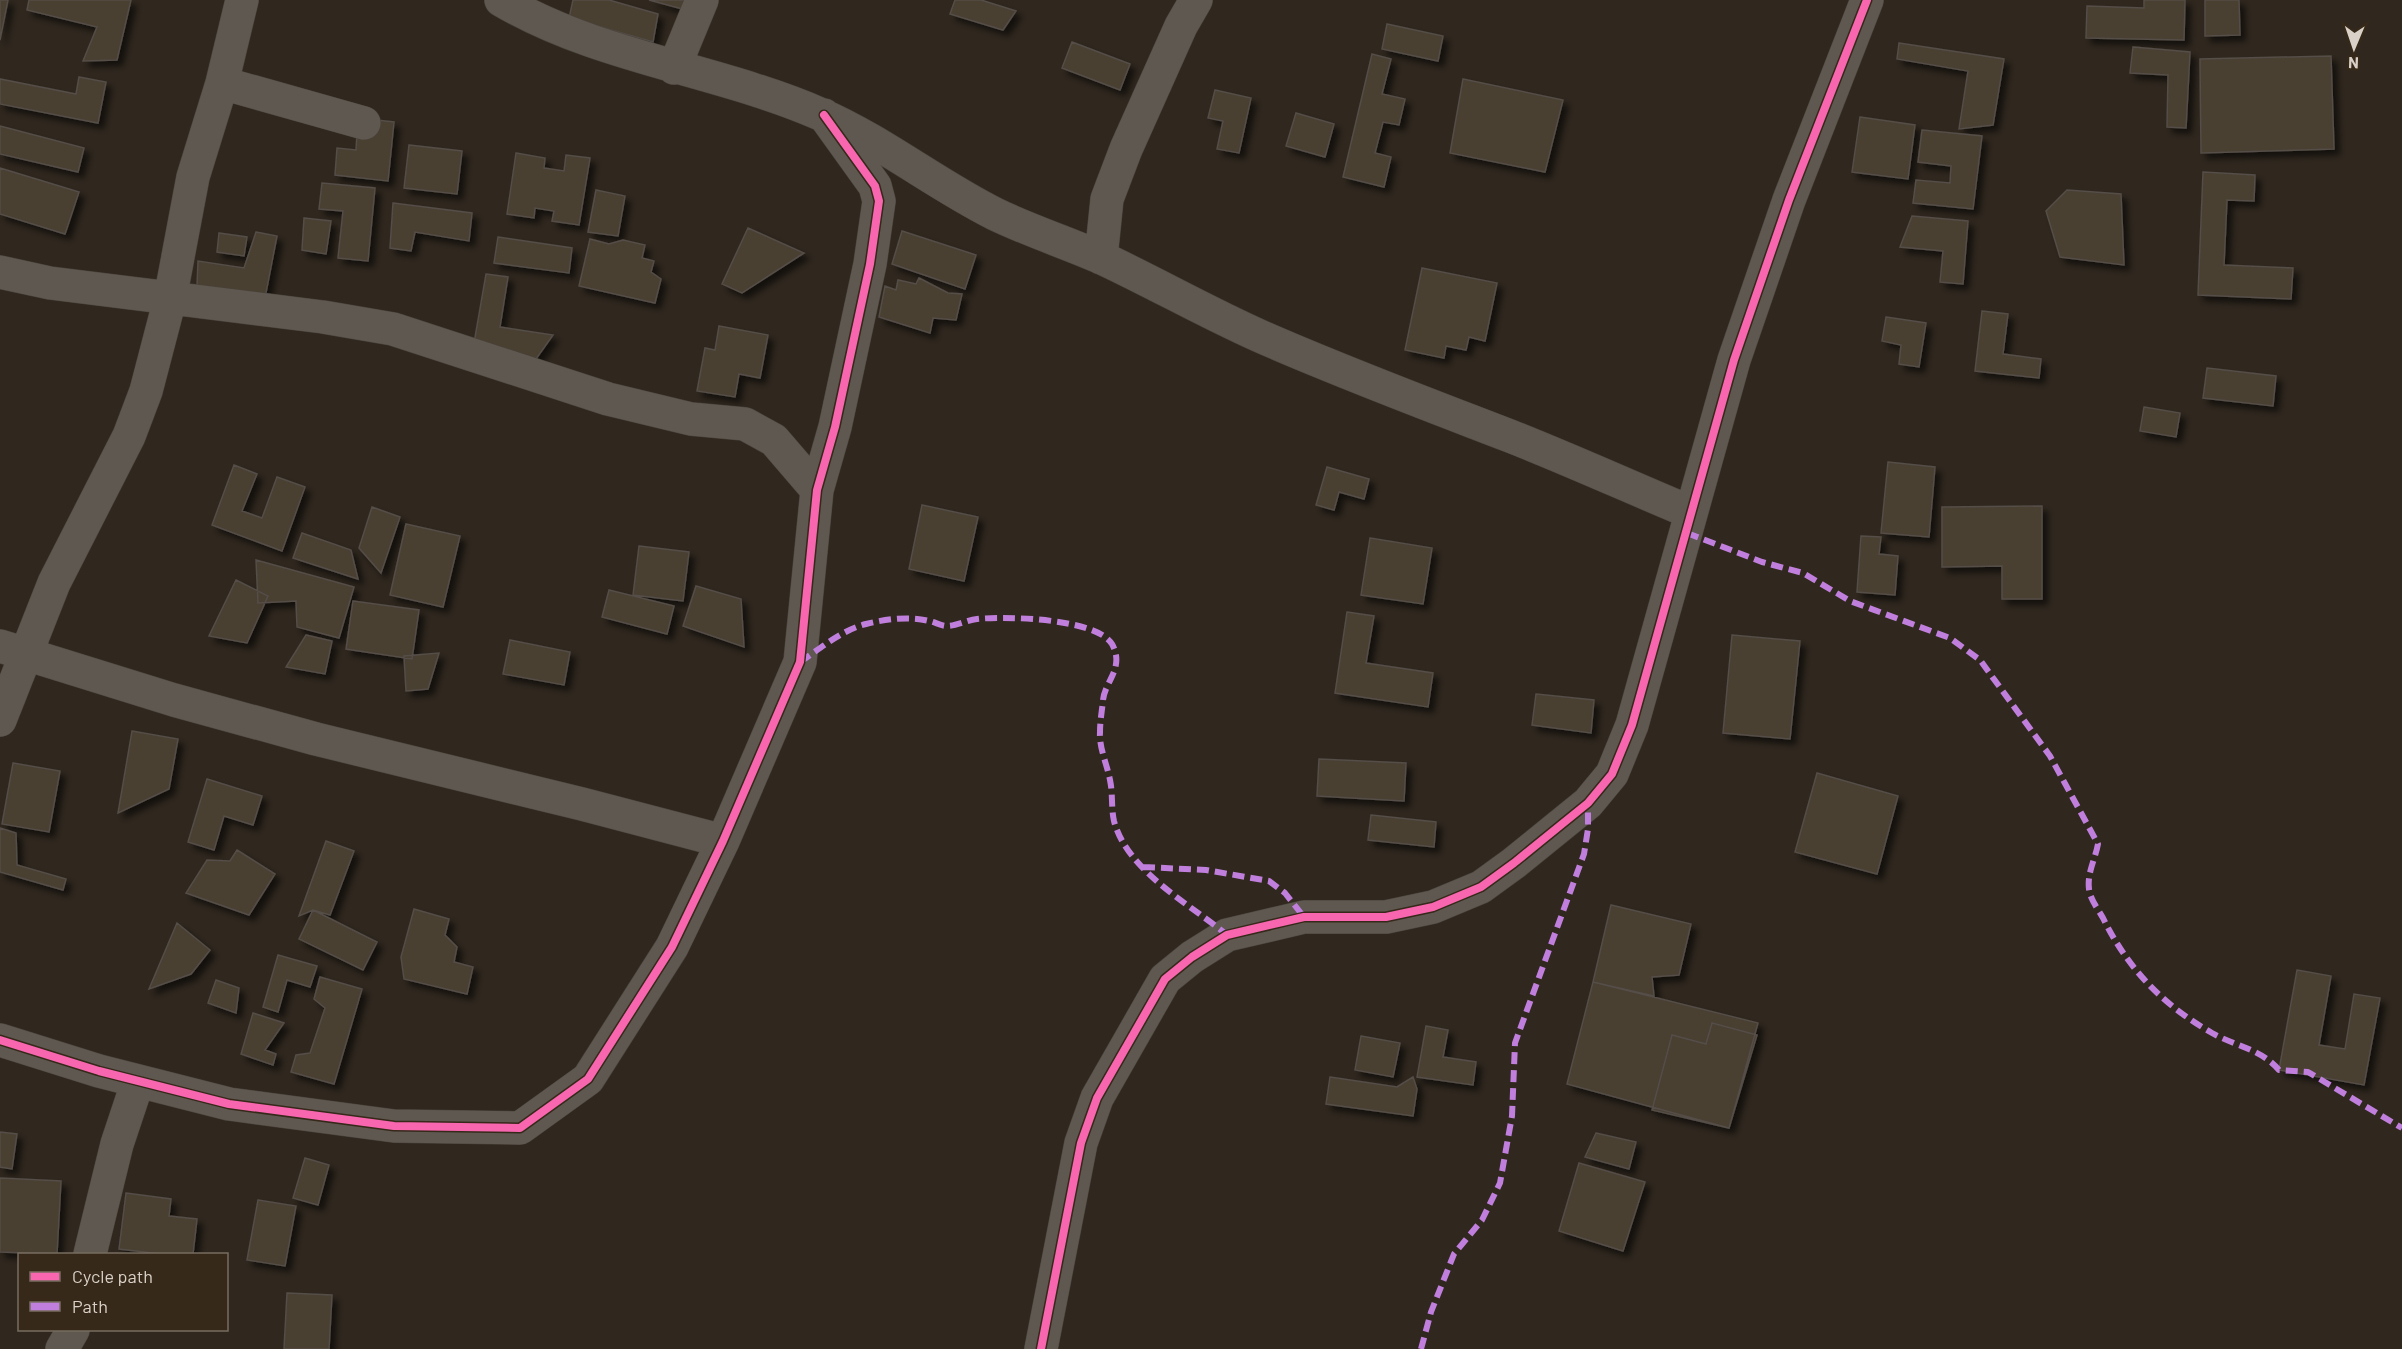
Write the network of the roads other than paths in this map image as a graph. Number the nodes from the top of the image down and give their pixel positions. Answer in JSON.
{"nodes":[{"id":1,"x":242,"y":0,"type":"edge"},
{"id":2,"x":501,"y":0,"type":"edge"},
{"id":3,"x":702,"y":0,"type":"edge"},
{"id":4,"x":1196,"y":0,"type":"edge"},
{"id":5,"x":1867,"y":0,"type":"edge"},
{"id":6,"x":674,"y":68,"type":"junction"},
{"id":7,"x":222,"y":83,"type":"junction"},
{"id":8,"x":824,"y":116,"type":"junction"},
{"id":9,"x":364,"y":123,"type":"dead end"},
{"id":10,"x":1101,"y":258,"type":"junction"},
{"id":11,"x":0,"y":272,"type":"edge"},
{"id":12,"x":170,"y":299,"type":"junction"},
{"id":13,"x":817,"y":490,"type":"junction"},
{"id":14,"x":1690,"y":512,"type":"junction"},
{"id":15,"x":13,"y":649,"type":"edge"},
{"id":16,"x":0,"y":720,"type":"edge"},
{"id":17,"x":723,"y":841,"type":"junction"},
{"id":18,"x":0,"y":1040,"type":"edge"},
{"id":19,"x":138,"y":1081,"type":"junction"},
{"id":20,"x":90,"y":1253,"type":"edge"},
{"id":21,"x":72,"y":1331,"type":"edge"},
{"id":22,"x":62,"y":1349,"type":"edge"},
{"id":23,"x":1041,"y":1349,"type":"edge"}],
"edges":[{"from":1,"to":7,"type":"street"},
{"from":2,"to":6,"type":"street"},
{"from":3,"to":6,"type":"street"},
{"from":4,"to":10,"type":"street"},
{"from":5,"to":14,"type":"street"},
{"from":6,"to":8,"type":"street"},
{"from":7,"to":9,"type":"street"},
{"from":7,"to":12,"type":"street"},
{"from":8,"to":10,"type":"street"},
{"from":8,"to":13,"type":"street"},
{"from":10,"to":14,"type":"street"},
{"from":11,"to":12,"type":"street"},
{"from":12,"to":13,"type":"street"},
{"from":12,"to":15,"type":"street"},
{"from":13,"to":17,"type":"street"},
{"from":14,"to":23,"type":"street"},
{"from":15,"to":16,"type":"street"},
{"from":15,"to":17,"type":"street"},
{"from":17,"to":19,"type":"street"},
{"from":18,"to":19,"type":"street"},
{"from":19,"to":20,"type":"street"},
{"from":21,"to":22,"type":"street"}]}
